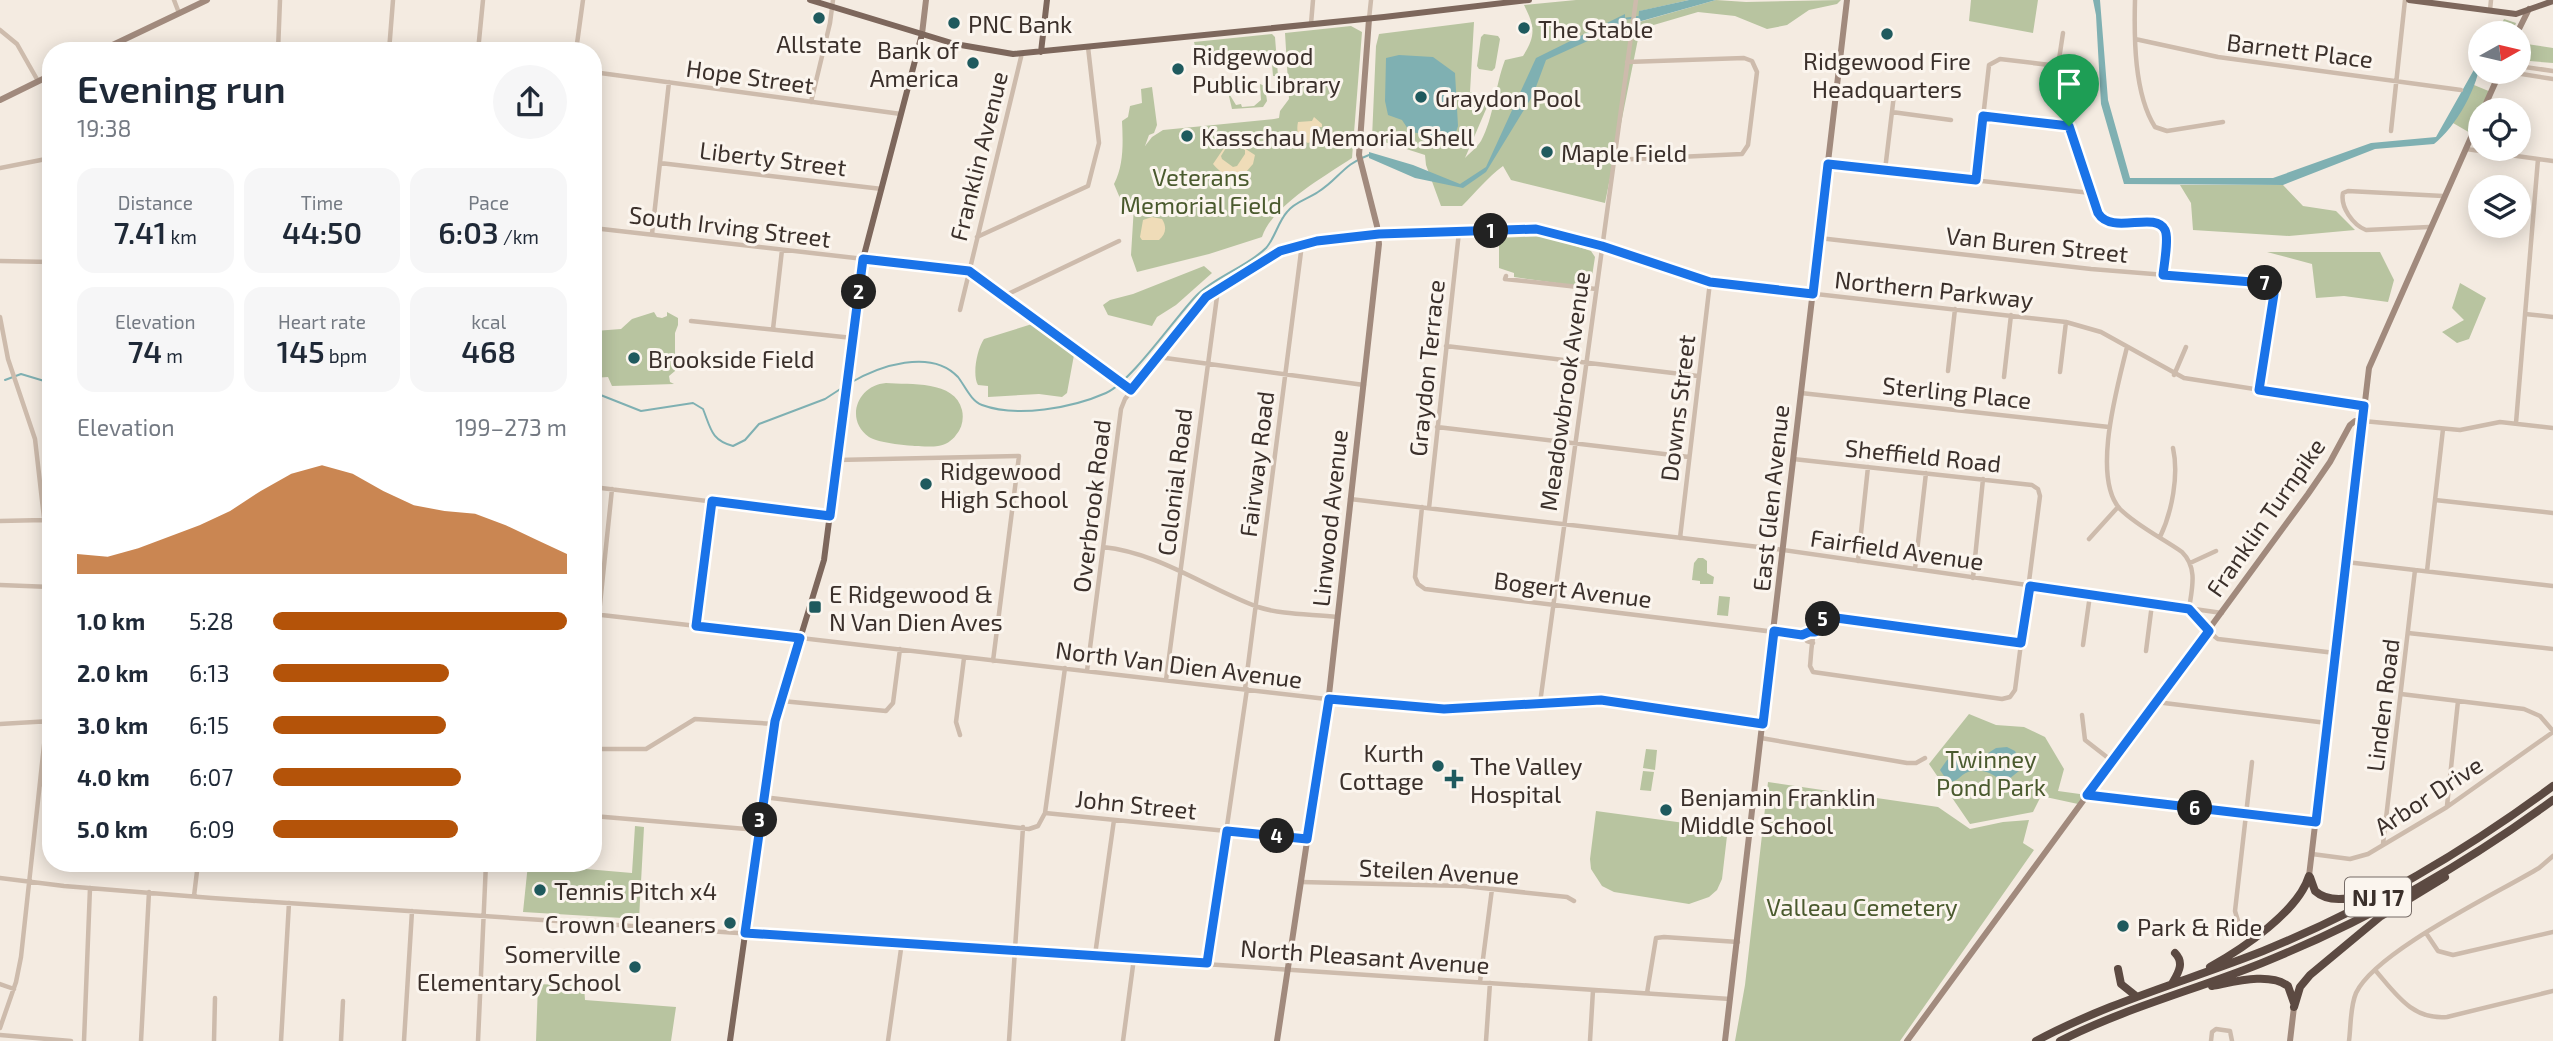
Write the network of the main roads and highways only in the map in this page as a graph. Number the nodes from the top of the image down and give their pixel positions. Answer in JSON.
{"nodes":[{"id":1,"x":810,"y":0,"type":"edge"},
{"id":2,"x":1047,"y":0,"type":"edge"},
{"id":3,"x":1530,"y":0,"type":"edge"},
{"id":4,"x":2407,"y":0,"type":"edge"},
{"id":5,"x":2533,"y":0,"type":"edge"},
{"id":6,"x":2553,"y":2,"type":"edge"},
{"id":7,"x":833,"y":4,"type":"edge"},
{"id":8,"x":2529,"y":9,"type":"junction"},
{"id":9,"x":922,"y":34,"type":"junction"},
{"id":10,"x":1041,"y":52,"type":"junction"},
{"id":11,"x":2553,"y":786,"type":"edge"},
{"id":12,"x":2553,"y":800,"type":"edge"},
{"id":13,"x":2470,"y":857,"type":"junction"},
{"id":14,"x":2417,"y":875,"type":"junction"},
{"id":15,"x":2175,"y":953,"type":"dead end"},
{"id":16,"x":2118,"y":969,"type":"dead end"},
{"id":17,"x":2188,"y":979,"type":"junction"},
{"id":18,"x":2171,"y":985,"type":"junction"},
{"id":19,"x":2192,"y":989,"type":"junction"},
{"id":20,"x":2136,"y":996,"type":"junction"},
{"id":21,"x":730,"y":1041,"type":"edge"},
{"id":22,"x":2036,"y":1041,"type":"edge"},
{"id":23,"x":2060,"y":1041,"type":"edge"}],
"edges":[{"from":1,"to":7,"type":"main road"},
{"from":2,"to":10,"type":"main road","name":"Franklin Avenue"},
{"from":3,"to":10,"type":"main road"},
{"from":4,"to":8,"type":"main road"},
{"from":5,"to":8,"type":"main road"},
{"from":6,"to":8,"type":"main road"},
{"from":7,"to":9,"type":"main road"},
{"from":9,"to":10,"type":"main road"},
{"from":9,"to":21,"type":"main road"},
{"from":11,"to":14,"type":"highway","number":"NJ 17"},
{"from":12,"to":13,"type":"highway","number":"NJ 17"},
{"from":13,"to":19,"type":"highway","number":"NJ 17"},
{"from":13,"to":19,"type":"highway"},
{"from":14,"to":17,"type":"highway","number":"NJ 17"},
{"from":14,"to":17,"type":"highway"},
{"from":15,"to":18,"type":"highway"},
{"from":16,"to":20,"type":"highway"},
{"from":17,"to":18,"type":"highway","number":"NJ 17"},
{"from":18,"to":20,"type":"highway","number":"NJ 17"},
{"from":19,"to":23,"type":"highway","number":"NJ 17"},
{"from":20,"to":22,"type":"highway","number":"NJ 17"}]}
